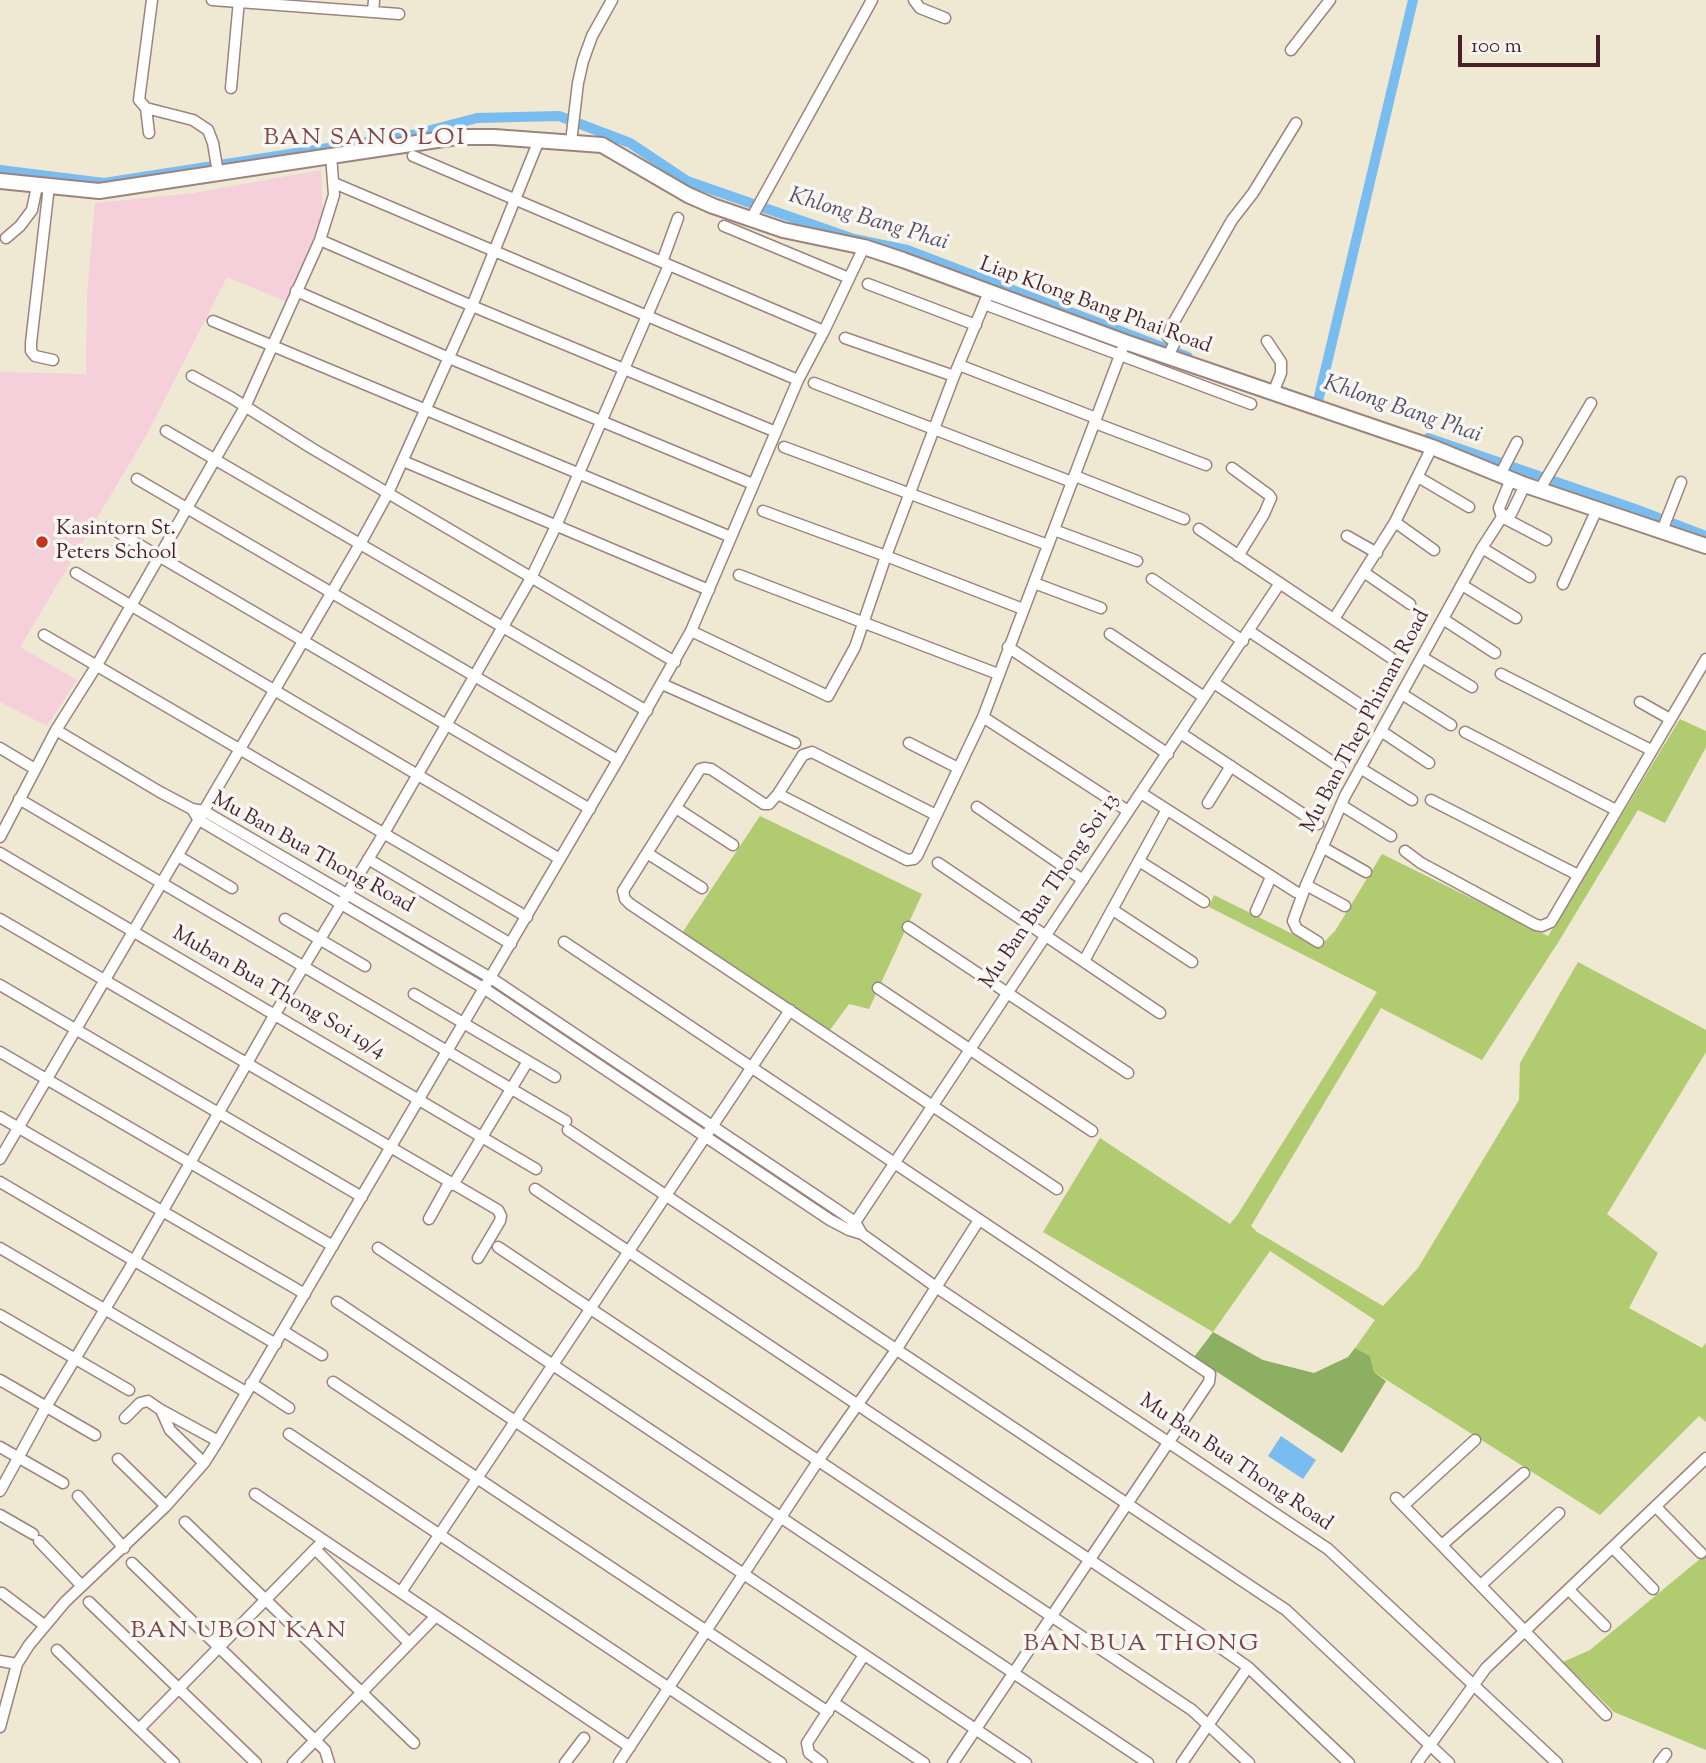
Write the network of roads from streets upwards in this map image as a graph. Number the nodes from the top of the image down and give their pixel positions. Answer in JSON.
{"nodes":[{"id":1,"x":152,"y":0,"type":"edge"},
{"id":2,"x":212,"y":0,"type":"edge"},
{"id":3,"x":374,"y":0,"type":"edge"},
{"id":4,"x":612,"y":0,"type":"edge"},
{"id":5,"x":872,"y":0,"type":"edge"},
{"id":6,"x":914,"y":0,"type":"edge"},
{"id":7,"x":1330,"y":0,"type":"edge"},
{"id":8,"x":239,"y":1,"type":"edge"},
{"id":9,"x":308,"y":4,"type":"edge"},
{"id":10,"x":373,"y":12,"type":"junction"},
{"id":11,"x":399,"y":14,"type":"dead end"},
{"id":12,"x":945,"y":18,"type":"dead end"},
{"id":13,"x":1291,"y":50,"type":"dead end"},
{"id":14,"x":231,"y":88,"type":"dead end"},
{"id":15,"x":146,"y":108,"type":"junction"},
{"id":16,"x":1296,"y":122,"type":"dead end"},
{"id":17,"x":149,"y":133,"type":"dead end"},
{"id":18,"x":572,"y":135,"type":"junction"},
{"id":19,"x":539,"y":140,"type":"junction"},
{"id":20,"x":331,"y":155,"type":"junction"},
{"id":21,"x":413,"y":156,"type":"dead end"},
{"id":22,"x":217,"y":170,"type":"junction"},
{"id":23,"x":0,"y":181,"type":"edge"},
{"id":24,"x":334,"y":184,"type":"junction"},
{"id":25,"x":43,"y":186,"type":"junction"},
{"id":26,"x":514,"y":200,"type":"junction"},
{"id":27,"x":753,"y":216,"type":"junction"},
{"id":28,"x":678,"y":218,"type":"dead end"},
{"id":29,"x":724,"y":226,"type":"dead end"},
{"id":30,"x":6,"y":238,"type":"dead end"},
{"id":31,"x":320,"y":240,"type":"junction"},
{"id":32,"x":864,"y":247,"type":"junction"},
{"id":33,"x":495,"y":252,"type":"junction"},
{"id":34,"x":665,"y":263,"type":"junction"},
{"id":35,"x":849,"y":278,"type":"junction"},
{"id":36,"x":868,"y":284,"type":"dead end"},
{"id":37,"x":296,"y":291,"type":"junction"},
{"id":38,"x":987,"y":298,"type":"junction"},
{"id":39,"x":472,"y":306,"type":"junction"},
{"id":40,"x":647,"y":317,"type":"junction"},
{"id":41,"x":213,"y":321,"type":"dead end"},
{"id":42,"x":976,"y":325,"type":"junction"},
{"id":43,"x":824,"y":331,"type":"junction"},
{"id":44,"x":845,"y":338,"type":"dead end"},
{"id":45,"x":1267,"y":341,"type":"dead end"},
{"id":46,"x":273,"y":345,"type":"junction"},
{"id":47,"x":1123,"y":348,"type":"junction"},
{"id":48,"x":1170,"y":351,"type":"junction"},
{"id":49,"x":449,"y":358,"type":"junction"},
{"id":50,"x":53,"y":360,"type":"dead end"},
{"id":51,"x":959,"y":365,"type":"junction"},
{"id":52,"x":623,"y":369,"type":"junction"},
{"id":53,"x":192,"y":376,"type":"dead end"},
{"id":54,"x":954,"y":376,"type":"junction"},
{"id":55,"x":798,"y":380,"type":"junction"},
{"id":56,"x":814,"y":383,"type":"dead end"},
{"id":57,"x":1274,"y":391,"type":"junction"},
{"id":58,"x":1591,"y":403,"type":"dead end"},
{"id":59,"x":1251,"y":404,"type":"dead end"},
{"id":60,"x":245,"y":407,"type":"junction"},
{"id":61,"x":425,"y":409,"type":"junction"},
{"id":62,"x":1095,"y":420,"type":"junction"},
{"id":63,"x":601,"y":422,"type":"junction"},
{"id":64,"x":166,"y":430,"type":"dead end"},
{"id":65,"x":935,"y":430,"type":"junction"},
{"id":66,"x":775,"y":432,"type":"junction"},
{"id":67,"x":1517,"y":442,"type":"dead end"},
{"id":68,"x":784,"y":447,"type":"dead end"},
{"id":69,"x":1432,"y":447,"type":"junction"},
{"id":70,"x":217,"y":459,"type":"junction"},
{"id":71,"x":403,"y":461,"type":"junction"},
{"id":72,"x":1206,"y":465,"type":"dead end"},
{"id":73,"x":1232,"y":468,"type":"dead end"},
{"id":74,"x":579,"y":473,"type":"junction"},
{"id":75,"x":1418,"y":477,"type":"junction"},
{"id":76,"x":137,"y":479,"type":"dead end"},
{"id":77,"x":1073,"y":479,"type":"junction"},
{"id":78,"x":1520,"y":481,"type":"junction"},
{"id":79,"x":1681,"y":482,"type":"dead end"},
{"id":80,"x":753,"y":484,"type":"junction"},
{"id":81,"x":387,"y":493,"type":"junction"},
{"id":82,"x":910,"y":493,"type":"junction"},
{"id":83,"x":1469,"y":507,"type":"dead end"},
{"id":84,"x":188,"y":508,"type":"junction"},
{"id":85,"x":1597,"y":509,"type":"junction"},
{"id":86,"x":763,"y":511,"type":"dead end"},
{"id":87,"x":1502,"y":517,"type":"junction"},
{"id":88,"x":1184,"y":519,"type":"dead end"},
{"id":89,"x":1395,"y":522,"type":"junction"},
{"id":90,"x":556,"y":526,"type":"junction"},
{"id":91,"x":109,"y":527,"type":"dead end"},
{"id":92,"x":1663,"y":528,"type":"junction"},
{"id":93,"x":1199,"y":529,"type":"dead end"},
{"id":94,"x":1054,"y":530,"type":"junction"},
{"id":95,"x":1346,"y":536,"type":"dead end"},
{"id":96,"x":731,"y":537,"type":"junction"},
{"id":97,"x":1546,"y":540,"type":"dead end"},
{"id":98,"x":360,"y":544,"type":"junction"},
{"id":99,"x":1048,"y":545,"type":"junction"},
{"id":100,"x":1706,"y":547,"type":"edge"},
{"id":101,"x":1482,"y":548,"type":"junction"},
{"id":102,"x":1434,"y":550,"type":"dead end"},
{"id":103,"x":1377,"y":553,"type":"junction"},
{"id":104,"x":158,"y":556,"type":"junction"},
{"id":105,"x":886,"y":556,"type":"junction"},
{"id":106,"x":1238,"y":556,"type":"junction"},
{"id":107,"x":1137,"y":561,"type":"dead end"},
{"id":108,"x":76,"y":573,"type":"dead end"},
{"id":109,"x":1365,"y":573,"type":"junction"},
{"id":110,"x":739,"y":575,"type":"dead end"},
{"id":111,"x":1530,"y":577,"type":"dead end"},
{"id":112,"x":531,"y":578,"type":"junction"},
{"id":113,"x":1152,"y":579,"type":"dead end"},
{"id":114,"x":1034,"y":583,"type":"junction"},
{"id":115,"x":1280,"y":583,"type":"junction"},
{"id":116,"x":1563,"y":584,"type":"dead end"},
{"id":117,"x":1462,"y":585,"type":"junction"},
{"id":118,"x":709,"y":590,"type":"junction"},
{"id":119,"x":331,"y":593,"type":"junction"},
{"id":120,"x":1410,"y":604,"type":"dead end"},
{"id":121,"x":131,"y":605,"type":"junction"},
{"id":122,"x":1101,"y":608,"type":"dead end"},
{"id":123,"x":1023,"y":609,"type":"junction"},
{"id":124,"x":1516,"y":618,"type":"dead end"},
{"id":125,"x":1334,"y":619,"type":"junction"},
{"id":126,"x":1443,"y":620,"type":"junction"},
{"id":127,"x":863,"y":623,"type":"junction"},
{"id":128,"x":503,"y":626,"type":"junction"},
{"id":129,"x":691,"y":631,"type":"junction"},
{"id":130,"x":1110,"y":634,"type":"dead end"},
{"id":131,"x":44,"y":635,"type":"dead end"},
{"id":132,"x":1246,"y":636,"type":"junction"},
{"id":133,"x":303,"y":641,"type":"junction"},
{"id":134,"x":1008,"y":648,"type":"junction"},
{"id":135,"x":1495,"y":653,"type":"dead end"},
{"id":136,"x":1390,"y":657,"type":"dead end"},
{"id":137,"x":1422,"y":657,"type":"junction"},
{"id":138,"x":1706,"y":659,"type":"edge"},
{"id":139,"x":675,"y":662,"type":"junction"},
{"id":140,"x":97,"y":665,"type":"junction"},
{"id":141,"x":998,"y":674,"type":"junction"},
{"id":142,"x":1501,"y":674,"type":"dead end"},
{"id":143,"x":475,"y":676,"type":"junction"},
{"id":144,"x":1214,"y":683,"type":"junction"},
{"id":145,"x":662,"y":684,"type":"junction"},
{"id":146,"x":1472,"y":687,"type":"dead end"},
{"id":147,"x":274,"y":690,"type":"junction"},
{"id":148,"x":1402,"y":694,"type":"junction"},
{"id":149,"x":1205,"y":697,"type":"junction"},
{"id":150,"x":1640,"y":702,"type":"dead end"},
{"id":151,"x":1362,"y":706,"type":"dead end"},
{"id":152,"x":647,"y":711,"type":"junction"},
{"id":153,"x":983,"y":717,"type":"junction"},
{"id":154,"x":1670,"y":719,"type":"junction"},
{"id":155,"x":445,"y":725,"type":"junction"},
{"id":156,"x":1451,"y":725,"type":"dead end"},
{"id":157,"x":56,"y":730,"type":"junction"},
{"id":158,"x":1381,"y":731,"type":"junction"},
{"id":159,"x":1465,"y":732,"type":"dead end"},
{"id":160,"x":1182,"y":734,"type":"junction"},
{"id":161,"x":795,"y":743,"type":"dead end"},
{"id":162,"x":909,"y":743,"type":"dead end"},
{"id":163,"x":0,"y":748,"type":"edge"},
{"id":164,"x":239,"y":748,"type":"junction"},
{"id":165,"x":1651,"y":750,"type":"junction"},
{"id":166,"x":1168,"y":754,"type":"junction"},
{"id":167,"x":618,"y":760,"type":"junction"},
{"id":168,"x":1429,"y":763,"type":"dead end"},
{"id":169,"x":1231,"y":766,"type":"junction"},
{"id":170,"x":1340,"y":767,"type":"dead end"},
{"id":171,"x":958,"y":768,"type":"junction"},
{"id":172,"x":1360,"y":768,"type":"junction"},
{"id":173,"x":35,"y":769,"type":"junction"},
{"id":174,"x":417,"y":774,"type":"junction"},
{"id":175,"x":1141,"y":793,"type":"junction"},
{"id":176,"x":778,"y":794,"type":"junction"},
{"id":177,"x":19,"y":799,"type":"junction"},
{"id":178,"x":1412,"y":800,"type":"dead end"},
{"id":179,"x":1431,"y":800,"type":"dead end"},
{"id":180,"x":1208,"y":803,"type":"dead end"},
{"id":181,"x":1341,"y":805,"type":"junction"},
{"id":182,"x":977,"y":807,"type":"dead end"},
{"id":183,"x":590,"y":808,"type":"junction"},
{"id":184,"x":676,"y":808,"type":"junction"},
{"id":185,"x":1616,"y":810,"type":"junction"},
{"id":186,"x":1128,"y":811,"type":"junction"},
{"id":187,"x":1166,"y":811,"type":"junction"},
{"id":188,"x":202,"y":815,"type":"junction"},
{"id":189,"x":936,"y":815,"type":"junction"},
{"id":190,"x":4,"y":817,"type":"edge"},
{"id":191,"x":1318,"y":824,"type":"dead end"},
{"id":192,"x":384,"y":833,"type":"junction"},
{"id":193,"x":1391,"y":836,"type":"dead end"},
{"id":194,"x":0,"y":837,"type":"edge"},
{"id":195,"x":733,"y":845,"type":"dead end"},
{"id":196,"x":1322,"y":847,"type":"junction"},
{"id":197,"x":1405,"y":851,"type":"dead end"},
{"id":198,"x":0,"y":853,"type":"edge"},
{"id":199,"x":647,"y":853,"type":"junction"},
{"id":200,"x":178,"y":856,"type":"junction"},
{"id":201,"x":368,"y":859,"type":"junction"},
{"id":202,"x":560,"y":859,"type":"junction"},
{"id":203,"x":1139,"y":861,"type":"junction"},
{"id":204,"x":938,"y":863,"type":"dead end"},
{"id":205,"x":1366,"y":872,"type":"dead end"},
{"id":206,"x":1578,"y":875,"type":"junction"},
{"id":207,"x":1271,"y":877,"type":"junction"},
{"id":208,"x":1083,"y":880,"type":"junction"},
{"id":209,"x":163,"y":883,"type":"junction"},
{"id":210,"x":1306,"y":885,"type":"junction"},
{"id":211,"x":232,"y":888,"type":"dead end"},
{"id":212,"x":702,"y":888,"type":"dead end"},
{"id":213,"x":1296,"y":892,"type":"dead end"},
{"id":214,"x":344,"y":899,"type":"junction"},
{"id":215,"x":1204,"y":902,"type":"dead end"},
{"id":216,"x":1345,"y":906,"type":"dead end"},
{"id":217,"x":1114,"y":911,"type":"junction"},
{"id":218,"x":1256,"y":911,"type":"dead end"},
{"id":219,"x":527,"y":917,"type":"junction"},
{"id":220,"x":0,"y":919,"type":"edge"},
{"id":221,"x":285,"y":919,"type":"dead end"},
{"id":222,"x":908,"y":927,"type":"dead end"},
{"id":223,"x":132,"y":931,"type":"junction"},
{"id":224,"x":1045,"y":936,"type":"junction"},
{"id":225,"x":320,"y":939,"type":"junction"},
{"id":226,"x":564,"y":942,"type":"dead end"},
{"id":227,"x":1318,"y":942,"type":"dead end"},
{"id":228,"x":511,"y":944,"type":"junction"},
{"id":229,"x":1084,"y":961,"type":"junction"},
{"id":230,"x":1192,"y":962,"type":"dead end"},
{"id":231,"x":304,"y":966,"type":"junction"},
{"id":232,"x":365,"y":966,"type":"dead end"},
{"id":233,"x":491,"y":978,"type":"junction"},
{"id":234,"x":104,"y":980,"type":"junction"},
{"id":235,"x":0,"y":985,"type":"edge"},
{"id":236,"x":878,"y":988,"type":"dead end"},
{"id":237,"x":485,"y":989,"type":"junction"},
{"id":238,"x":1007,"y":993,"type":"junction"},
{"id":239,"x":414,"y":994,"type":"dead end"},
{"id":240,"x":790,"y":1010,"type":"junction"},
{"id":241,"x":1160,"y":1013,"type":"dead end"},
{"id":242,"x":275,"y":1014,"type":"junction"},
{"id":243,"x":464,"y":1023,"type":"junction"},
{"id":244,"x":78,"y":1029,"type":"junction"},
{"id":245,"x":970,"y":1049,"type":"junction"},
{"id":246,"x":448,"y":1051,"type":"junction"},
{"id":247,"x":0,"y":1052,"type":"edge"},
{"id":248,"x":528,"y":1061,"type":"junction"},
{"id":249,"x":247,"y":1064,"type":"junction"},
{"id":250,"x":752,"y":1067,"type":"junction"},
{"id":251,"x":1128,"y":1073,"type":"dead end"},
{"id":252,"x":555,"y":1077,"type":"dead end"},
{"id":253,"x":47,"y":1079,"type":"junction"},
{"id":254,"x":512,"y":1089,"type":"junction"},
{"id":255,"x":419,"y":1100,"type":"junction"},
{"id":256,"x":931,"y":1105,"type":"junction"},
{"id":257,"x":219,"y":1114,"type":"junction"},
{"id":258,"x":0,"y":1117,"type":"edge"},
{"id":259,"x":712,"y":1127,"type":"junction"},
{"id":260,"x":18,"y":1128,"type":"junction"},
{"id":261,"x":1093,"y":1131,"type":"dead end"},
{"id":262,"x":706,"y":1137,"type":"junction"},
{"id":263,"x":483,"y":1138,"type":"junction"},
{"id":264,"x":390,"y":1148,"type":"junction"},
{"id":265,"x":0,"y":1159,"type":"edge"},
{"id":266,"x":190,"y":1162,"type":"junction"},
{"id":267,"x":895,"y":1163,"type":"junction"},
{"id":268,"x":536,"y":1169,"type":"dead end"},
{"id":269,"x":0,"y":1182,"type":"edge"},
{"id":270,"x":451,"y":1184,"type":"junction"},
{"id":271,"x":535,"y":1189,"type":"dead end"},
{"id":272,"x":1057,"y":1189,"type":"dead end"},
{"id":273,"x":668,"y":1195,"type":"junction"},
{"id":274,"x":362,"y":1197,"type":"junction"},
{"id":275,"x":161,"y":1212,"type":"junction"},
{"id":276,"x":429,"y":1219,"type":"dead end"},
{"id":277,"x":979,"y":1220,"type":"junction"},
{"id":278,"x":852,"y":1226,"type":"junction"},
{"id":279,"x":333,"y":1246,"type":"junction"},
{"id":280,"x":498,"y":1247,"type":"dead end"},
{"id":281,"x":0,"y":1248,"type":"edge"},
{"id":282,"x":377,"y":1248,"type":"dead end"},
{"id":283,"x":630,"y":1252,"type":"junction"},
{"id":284,"x":478,"y":1258,"type":"dead end"},
{"id":285,"x":134,"y":1261,"type":"junction"},
{"id":286,"x":936,"y":1287,"type":"junction"},
{"id":287,"x":304,"y":1294,"type":"junction"},
{"id":288,"x":337,"y":1301,"type":"dead end"},
{"id":289,"x":591,"y":1308,"type":"junction"},
{"id":290,"x":105,"y":1310,"type":"junction"},
{"id":291,"x":0,"y":1315,"type":"edge"},
{"id":292,"x":284,"y":1331,"type":"junction"},
{"id":293,"x":275,"y":1344,"type":"junction"},
{"id":294,"x":896,"y":1350,"type":"junction"},
{"id":295,"x":321,"y":1355,"type":"dead end"},
{"id":296,"x":75,"y":1359,"type":"junction"},
{"id":297,"x":554,"y":1366,"type":"junction"},
{"id":298,"x":0,"y":1380,"type":"edge"},
{"id":299,"x":333,"y":1382,"type":"dead end"},
{"id":300,"x":249,"y":1388,"type":"junction"},
{"id":301,"x":129,"y":1390,"type":"dead end"},
{"id":302,"x":857,"y":1405,"type":"junction"},
{"id":303,"x":46,"y":1407,"type":"junction"},
{"id":304,"x":289,"y":1408,"type":"dead end"},
{"id":305,"x":161,"y":1410,"type":"junction"},
{"id":306,"x":125,"y":1418,"type":"dead end"},
{"id":307,"x":515,"y":1422,"type":"junction"},
{"id":308,"x":289,"y":1434,"type":"dead end"},
{"id":309,"x":95,"y":1436,"type":"dead end"},
{"id":310,"x":1475,"y":1440,"type":"dead end"},
{"id":311,"x":218,"y":1441,"type":"junction"},
{"id":312,"x":1169,"y":1442,"type":"junction"},
{"id":313,"x":0,"y":1447,"type":"edge"},
{"id":314,"x":18,"y":1457,"type":"junction"},
{"id":315,"x":118,"y":1459,"type":"dead end"},
{"id":316,"x":818,"y":1461,"type":"junction"},
{"id":317,"x":204,"y":1463,"type":"junction"},
{"id":318,"x":1704,"y":1463,"type":"edge"},
{"id":319,"x":1524,"y":1473,"type":"dead end"},
{"id":320,"x":478,"y":1478,"type":"junction"},
{"id":321,"x":63,"y":1483,"type":"dead end"},
{"id":322,"x":0,"y":1491,"type":"edge"},
{"id":323,"x":255,"y":1494,"type":"dead end"},
{"id":324,"x":78,"y":1496,"type":"dead end"},
{"id":325,"x":1128,"y":1503,"type":"junction"},
{"id":326,"x":166,"y":1506,"type":"junction"},
{"id":327,"x":1656,"y":1507,"type":"junction"},
{"id":328,"x":1559,"y":1513,"type":"dead end"},
{"id":329,"x":0,"y":1516,"type":"edge"},
{"id":330,"x":782,"y":1518,"type":"junction"},
{"id":331,"x":185,"y":1522,"type":"dead end"},
{"id":332,"x":441,"y":1535,"type":"junction"},
{"id":333,"x":319,"y":1545,"type":"junction"},
{"id":334,"x":1442,"y":1545,"type":"junction"},
{"id":335,"x":124,"y":1548,"type":"junction"},
{"id":336,"x":1613,"y":1548,"type":"junction"},
{"id":337,"x":1701,"y":1553,"type":"dead end"},
{"id":338,"x":1088,"y":1559,"type":"junction"},
{"id":339,"x":132,"y":1563,"type":"dead end"},
{"id":340,"x":743,"y":1574,"type":"junction"},
{"id":341,"x":82,"y":1586,"type":"junction"},
{"id":342,"x":1481,"y":1586,"type":"junction"},
{"id":343,"x":1653,"y":1589,"type":"dead end"},
{"id":344,"x":1569,"y":1590,"type":"junction"},
{"id":345,"x":401,"y":1592,"type":"junction"},
{"id":346,"x":2,"y":1593,"type":"dead end"},
{"id":347,"x":266,"y":1598,"type":"junction"},
{"id":348,"x":89,"y":1602,"type":"dead end"},
{"id":349,"x":1050,"y":1615,"type":"junction"},
{"id":350,"x":435,"y":1617,"type":"junction"},
{"id":351,"x":44,"y":1625,"type":"junction"},
{"id":352,"x":1605,"y":1626,"type":"dead end"},
{"id":353,"x":705,"y":1631,"type":"junction"},
{"id":354,"x":1525,"y":1631,"type":"junction"},
{"id":355,"x":409,"y":1643,"type":"junction"},
{"id":356,"x":219,"y":1649,"type":"junction"},
{"id":357,"x":57,"y":1650,"type":"dead end"},
{"id":358,"x":864,"y":1655,"type":"junction"},
{"id":359,"x":0,"y":1661,"type":"edge"},
{"id":360,"x":17,"y":1664,"type":"junction"},
{"id":361,"x":1248,"y":1667,"type":"junction"},
{"id":362,"x":1014,"y":1674,"type":"junction"},
{"id":363,"x":1474,"y":1685,"type":"junction"},
{"id":364,"x":669,"y":1688,"type":"junction"},
{"id":365,"x":179,"y":1689,"type":"junction"},
{"id":366,"x":361,"y":1692,"type":"junction"},
{"id":367,"x":831,"y":1708,"type":"junction"},
{"id":368,"x":1606,"y":1715,"type":"dead end"},
{"id":369,"x":1,"y":1723,"type":"edge"},
{"id":370,"x":1208,"y":1723,"type":"junction"},
{"id":371,"x":139,"y":1729,"type":"junction"},
{"id":372,"x":976,"y":1729,"type":"junction"},
{"id":373,"x":584,"y":1738,"type":"dead end"},
{"id":374,"x":314,"y":1739,"type":"junction"},
{"id":375,"x":414,"y":1743,"type":"dead end"},
{"id":376,"x":1430,"y":1745,"type":"junction"},
{"id":377,"x":630,"y":1747,"type":"junction"},
{"id":378,"x":1666,"y":1754,"type":"dead end"},
{"id":379,"x":174,"y":1763,"type":"edge"},
{"id":380,"x":256,"y":1763,"type":"edge"},
{"id":381,"x":292,"y":1763,"type":"edge"},
{"id":382,"x":329,"y":1763,"type":"edge"},
{"id":383,"x":565,"y":1763,"type":"edge"},
{"id":384,"x":619,"y":1763,"type":"edge"},
{"id":385,"x":780,"y":1763,"type":"edge"},
{"id":386,"x":822,"y":1763,"type":"edge"},
{"id":387,"x":923,"y":1763,"type":"edge"},
{"id":388,"x":953,"y":1763,"type":"edge"},
{"id":389,"x":1026,"y":1763,"type":"edge"},
{"id":390,"x":1148,"y":1763,"type":"edge"},
{"id":391,"x":1182,"y":1763,"type":"edge"},
{"id":392,"x":1250,"y":1763,"type":"edge"},
{"id":393,"x":1349,"y":1763,"type":"edge"},
{"id":394,"x":1417,"y":1763,"type":"edge"},
{"id":395,"x":1449,"y":1763,"type":"edge"},
{"id":396,"x":1557,"y":1763,"type":"edge"},
{"id":397,"x":1659,"y":1763,"type":"edge"}],
"edges":[{"from":1,"to":15,"type":"street"},
{"from":2,"to":8,"type":"street"},
{"from":3,"to":10,"type":"street"},
{"from":4,"to":18,"type":"street"},
{"from":5,"to":27,"type":"street"},
{"from":6,"to":12,"type":"street"},
{"from":7,"to":13,"type":"street"},
{"from":8,"to":9,"type":"street"},
{"from":8,"to":14,"type":"street"},
{"from":9,"to":10,"type":"street"},
{"from":10,"to":11,"type":"street"},
{"from":15,"to":17,"type":"street"},
{"from":15,"to":22,"type":"street"},
{"from":16,"to":48,"type":"street"},
{"from":18,"to":19,"type":"street","name":"Liap Klong Bang Phai Road"},
{"from":18,"to":27,"type":"street","name":"Liap Klong Bang Phai Road"},
{"from":19,"to":20,"type":"street","name":"Liap Klong Bang Phai Road"},
{"from":19,"to":26,"type":"street"},
{"from":20,"to":22,"type":"street","name":"Liap Klong Bang Phai Road"},
{"from":20,"to":24,"type":"street"},
{"from":21,"to":26,"type":"street"},
{"from":22,"to":25,"type":"street","name":"Liap Klong Bang Phai Road"},
{"from":23,"to":25,"type":"street","name":"Liap Klong Bang Phai Road"},
{"from":24,"to":31,"type":"street"},
{"from":24,"to":33,"type":"street"},
{"from":25,"to":30,"type":"street"},
{"from":25,"to":50,"type":"street"},
{"from":26,"to":33,"type":"street"},
{"from":26,"to":34,"type":"street"},
{"from":27,"to":32,"type":"street","name":"Liap Klong Bang Phai Road"},
{"from":28,"to":34,"type":"street"},
{"from":29,"to":35,"type":"street"},
{"from":31,"to":37,"type":"street"},
{"from":31,"to":39,"type":"street"},
{"from":32,"to":35,"type":"street"},
{"from":32,"to":38,"type":"street","name":"Liap Klong Bang Phai Road"},
{"from":33,"to":39,"type":"street"},
{"from":33,"to":40,"type":"street"},
{"from":34,"to":40,"type":"street"},
{"from":34,"to":43,"type":"street"},
{"from":35,"to":43,"type":"street"},
{"from":36,"to":42,"type":"street"},
{"from":37,"to":46,"type":"street"},
{"from":37,"to":49,"type":"street"},
{"from":38,"to":42,"type":"street"},
{"from":38,"to":47,"type":"street","name":"Liap Klong Bang Phai Road"},
{"from":39,"to":49,"type":"street"},
{"from":39,"to":52,"type":"street"},
{"from":40,"to":52,"type":"street"},
{"from":40,"to":55,"type":"street"},
{"from":41,"to":46,"type":"street"},
{"from":42,"to":51,"type":"street"},
{"from":43,"to":55,"type":"street"},
{"from":44,"to":54,"type":"street"},
{"from":45,"to":57,"type":"street"},
{"from":46,"to":60,"type":"street"},
{"from":46,"to":61,"type":"street"},
{"from":47,"to":48,"type":"street","name":"Liap Klong Bang Phai Road"},
{"from":47,"to":59,"type":"street"},
{"from":47,"to":62,"type":"street"},
{"from":48,"to":57,"type":"street","name":"Liap Klong Bang Phai Road"},
{"from":49,"to":61,"type":"street"},
{"from":49,"to":63,"type":"street"},
{"from":51,"to":54,"type":"street"},
{"from":51,"to":62,"type":"street"},
{"from":52,"to":63,"type":"street"},
{"from":52,"to":66,"type":"street"},
{"from":53,"to":60,"type":"street"},
{"from":54,"to":65,"type":"street"},
{"from":55,"to":66,"type":"street"},
{"from":56,"to":65,"type":"street"},
{"from":57,"to":69,"type":"street","name":"Liap Klong Bang Phai Road"},
{"from":58,"to":78,"type":"street"},
{"from":60,"to":70,"type":"street"},
{"from":60,"to":81,"type":"street"},
{"from":61,"to":71,"type":"street"},
{"from":61,"to":74,"type":"street"},
{"from":62,"to":72,"type":"street"},
{"from":62,"to":77,"type":"street"},
{"from":63,"to":74,"type":"street"},
{"from":63,"to":80,"type":"street"},
{"from":64,"to":70,"type":"street"},
{"from":65,"to":77,"type":"street"},
{"from":65,"to":82,"type":"street"},
{"from":66,"to":80,"type":"street"},
{"from":67,"to":78,"type":"street"},
{"from":68,"to":82,"type":"street"},
{"from":69,"to":75,"type":"street"},
{"from":69,"to":78,"type":"street","name":"Liap Klong Bang Phai Road"},
{"from":70,"to":84,"type":"street"},
{"from":70,"to":98,"type":"street"},
{"from":71,"to":81,"type":"street"},
{"from":71,"to":90,"type":"street"},
{"from":73,"to":106,"type":"street"},
{"from":74,"to":90,"type":"street"},
{"from":74,"to":96,"type":"street"},
{"from":75,"to":83,"type":"street"},
{"from":75,"to":89,"type":"street"},
{"from":76,"to":84,"type":"street"},
{"from":77,"to":88,"type":"street"},
{"from":77,"to":94,"type":"street"},
{"from":78,"to":85,"type":"street","name":"Liap Klong Bang Phai Road"},
{"from":78,"to":87,"type":"street","name":"Mu Ban Thep Phiman Road"},
{"from":79,"to":92,"type":"street"},
{"from":80,"to":96,"type":"street"},
{"from":81,"to":98,"type":"street"},
{"from":81,"to":112,"type":"street"},
{"from":82,"to":99,"type":"street"},
{"from":82,"to":105,"type":"street"},
{"from":84,"to":104,"type":"street"},
{"from":84,"to":119,"type":"street"},
{"from":85,"to":92,"type":"street","name":"Liap Klong Bang Phai Road"},
{"from":85,"to":116,"type":"street"},
{"from":86,"to":105,"type":"street"},
{"from":87,"to":97,"type":"street"},
{"from":87,"to":101,"type":"street","name":"Mu Ban Thep Phiman Road"},
{"from":89,"to":102,"type":"street"},
{"from":89,"to":103,"type":"street"},
{"from":90,"to":112,"type":"street"},
{"from":90,"to":118,"type":"street"},
{"from":91,"to":104,"type":"street"},
{"from":92,"to":100,"type":"street","name":"Liap Klong Bang Phai Road"},
{"from":93,"to":106,"type":"street"},
{"from":94,"to":99,"type":"street"},
{"from":94,"to":107,"type":"street"},
{"from":95,"to":103,"type":"street"},
{"from":96,"to":118,"type":"street"},
{"from":98,"to":119,"type":"street"},
{"from":98,"to":128,"type":"street"},
{"from":99,"to":114,"type":"street"},
{"from":101,"to":111,"type":"street"},
{"from":101,"to":117,"type":"street","name":"Mu Ban Thep Phiman Road"},
{"from":103,"to":109,"type":"street"},
{"from":104,"to":121,"type":"street"},
{"from":104,"to":133,"type":"street"},
{"from":105,"to":123,"type":"street"},
{"from":105,"to":127,"type":"street"},
{"from":106,"to":115,"type":"street"},
{"from":108,"to":121,"type":"street"},
{"from":109,"to":120,"type":"street"},
{"from":109,"to":125,"type":"street"},
{"from":110,"to":127,"type":"street"},
{"from":112,"to":128,"type":"street"},
{"from":112,"to":139,"type":"street"},
{"from":113,"to":132,"type":"street"},
{"from":114,"to":122,"type":"street"},
{"from":114,"to":123,"type":"street"},
{"from":115,"to":125,"type":"street"},
{"from":115,"to":132,"type":"street","name":"Mu Ban Bua Thong Soi 13"},
{"from":117,"to":124,"type":"street"},
{"from":117,"to":126,"type":"street","name":"Mu Ban Thep Phiman Road"},
{"from":118,"to":129,"type":"street"},
{"from":119,"to":133,"type":"street"},
{"from":119,"to":143,"type":"street"},
{"from":121,"to":140,"type":"street"},
{"from":121,"to":147,"type":"street"},
{"from":123,"to":134,"type":"street"},
{"from":125,"to":136,"type":"street"},
{"from":126,"to":135,"type":"street"},
{"from":126,"to":137,"type":"street","name":"Mu Ban Thep Phiman Road"},
{"from":127,"to":129,"type":"street"},
{"from":127,"to":141,"type":"street"},
{"from":128,"to":143,"type":"street"},
{"from":128,"to":152,"type":"street"},
{"from":129,"to":139,"type":"street"},
{"from":130,"to":149,"type":"street"},
{"from":131,"to":140,"type":"street"},
{"from":132,"to":144,"type":"street","name":"Mu Ban Bua Thong Soi 13"},
{"from":132,"to":151,"type":"street"},
{"from":133,"to":147,"type":"street"},
{"from":133,"to":155,"type":"street"},
{"from":134,"to":141,"type":"street"},
{"from":134,"to":166,"type":"street"},
{"from":137,"to":146,"type":"street"},
{"from":137,"to":148,"type":"street","name":"Mu Ban Thep Phiman Road"},
{"from":138,"to":154,"type":"street"},
{"from":139,"to":145,"type":"street"},
{"from":140,"to":157,"type":"street"},
{"from":140,"to":164,"type":"street"},
{"from":141,"to":153,"type":"street"},
{"from":142,"to":165,"type":"street"},
{"from":143,"to":155,"type":"street"},
{"from":143,"to":167,"type":"street"},
{"from":144,"to":149,"type":"street","name":"Mu Ban Bua Thong Soi 13"},
{"from":144,"to":170,"type":"street"},
{"from":145,"to":152,"type":"street"},
{"from":145,"to":161,"type":"street"},
{"from":147,"to":164,"type":"street"},
{"from":147,"to":174,"type":"street"},
{"from":148,"to":156,"type":"street"},
{"from":148,"to":158,"type":"street","name":"Mu Ban Thep Phiman Road"},
{"from":149,"to":160,"type":"street","name":"Mu Ban Bua Thong Soi 13"},
{"from":150,"to":154,"type":"street"},
{"from":152,"to":167,"type":"street"},
{"from":153,"to":171,"type":"street"},
{"from":153,"to":186,"type":"street"},
{"from":154,"to":165,"type":"street"},
{"from":155,"to":174,"type":"street"},
{"from":155,"to":183,"type":"street"},
{"from":157,"to":173,"type":"street"},
{"from":157,"to":188,"type":"street","name":"Mu Ban Bua Thong Road"},
{"from":158,"to":168,"type":"street"},
{"from":158,"to":172,"type":"street","name":"Mu Ban Thep Phiman Road"},
{"from":159,"to":185,"type":"street"},
{"from":160,"to":166,"type":"street","name":"Mu Ban Bua Thong Soi 13"},
{"from":160,"to":169,"type":"street"},
{"from":162,"to":171,"type":"street"},
{"from":163,"to":173,"type":"street"},
{"from":164,"to":188,"type":"street"},
{"from":164,"to":192,"type":"street"},
{"from":165,"to":185,"type":"street"},
{"from":166,"to":175,"type":"street","name":"Mu Ban Bua Thong Soi 13"},
{"from":167,"to":183,"type":"street"},
{"from":169,"to":180,"type":"street"},
{"from":169,"to":191,"type":"street"},
{"from":171,"to":189,"type":"street"},
{"from":172,"to":178,"type":"street"},
{"from":172,"to":181,"type":"street","name":"Mu Ban Thep Phiman Road"},
{"from":173,"to":177,"type":"street"},
{"from":174,"to":192,"type":"street"},
{"from":174,"to":202,"type":"street"},
{"from":175,"to":186,"type":"street","name":"Mu Ban Bua Thong Soi 13"},
{"from":175,"to":187,"type":"street"},
{"from":176,"to":184,"type":"street"},
{"from":176,"to":189,"type":"street"},
{"from":176,"to":189,"type":"street"},
{"from":177,"to":190,"type":"street"},
{"from":177,"to":209,"type":"street"},
{"from":179,"to":206,"type":"street"},
{"from":181,"to":193,"type":"street"},
{"from":181,"to":196,"type":"street","name":"Mu Ban Thep Phiman Road"},
{"from":182,"to":208,"type":"street"},
{"from":183,"to":202,"type":"street"},
{"from":184,"to":195,"type":"street"},
{"from":184,"to":199,"type":"street"},
{"from":185,"to":206,"type":"street"},
{"from":186,"to":208,"type":"street","name":"Mu Ban Bua Thong Soi 13"},
{"from":187,"to":203,"type":"street"},
{"from":187,"to":207,"type":"street"},
{"from":188,"to":200,"type":"street"},
{"from":188,"to":214,"type":"street","name":"Mu Ban Bua Thong Road"},
{"from":190,"to":194,"type":"street"},
{"from":192,"to":201,"type":"street"},
{"from":192,"to":219,"type":"street"},
{"from":196,"to":205,"type":"street"},
{"from":196,"to":210,"type":"street","name":"Mu Ban Thep Phiman Road"},
{"from":197,"to":206,"type":"street"},
{"from":198,"to":223,"type":"street","name":"Muban Bua Thong Soi 19/4"},
{"from":199,"to":212,"type":"street"},
{"from":199,"to":240,"type":"street"},
{"from":200,"to":209,"type":"street"},
{"from":200,"to":211,"type":"street"},
{"from":201,"to":214,"type":"street"},
{"from":201,"to":228,"type":"street"},
{"from":202,"to":219,"type":"street"},
{"from":203,"to":215,"type":"street"},
{"from":203,"to":217,"type":"street"},
{"from":204,"to":224,"type":"street"},
{"from":207,"to":213,"type":"street"},
{"from":207,"to":218,"type":"street"},
{"from":208,"to":224,"type":"street","name":"Mu Ban Bua Thong Soi 13"},
{"from":209,"to":223,"type":"street"},
{"from":209,"to":231,"type":"street"},
{"from":210,"to":216,"type":"street"},
{"from":210,"to":227,"type":"street","name":"Mu Ban Thep Phiman Road"},
{"from":214,"to":225,"type":"street"},
{"from":214,"to":233,"type":"street","name":"Mu Ban Bua Thong Road"},
{"from":214,"to":237,"type":"street","name":"Mu Ban Bua Thong Road"},
{"from":217,"to":229,"type":"street"},
{"from":217,"to":230,"type":"street"},
{"from":219,"to":228,"type":"street"},
{"from":220,"to":234,"type":"street"},
{"from":221,"to":225,"type":"street"},
{"from":222,"to":238,"type":"street"},
{"from":223,"to":234,"type":"street"},
{"from":223,"to":242,"type":"street","name":"Muban Bua Thong Soi 19/4"},
{"from":224,"to":229,"type":"street"},
{"from":224,"to":238,"type":"street","name":"Mu Ban Bua Thong Soi 13"},
{"from":225,"to":231,"type":"street"},
{"from":225,"to":232,"type":"street"},
{"from":226,"to":250,"type":"street"},
{"from":228,"to":233,"type":"street"},
{"from":229,"to":241,"type":"street"},
{"from":231,"to":242,"type":"street"},
{"from":231,"to":246,"type":"street"},
{"from":233,"to":237,"type":"street"},
{"from":233,"to":259,"type":"street","name":"Mu Ban Bua Thong Road"},
{"from":234,"to":244,"type":"street"},
{"from":234,"to":249,"type":"street"},
{"from":235,"to":244,"type":"street"},
{"from":236,"to":245,"type":"street"},
{"from":237,"to":243,"type":"street"},
{"from":237,"to":262,"type":"street","name":"Mu Ban Bua Thong Road"},
{"from":238,"to":245,"type":"street","name":"Mu Ban Bua Thong Soi 13"},
{"from":238,"to":251,"type":"street"},
{"from":239,"to":243,"type":"street"},
{"from":240,"to":250,"type":"street"},
{"from":240,"to":256,"type":"street"},
{"from":242,"to":249,"type":"street"},
{"from":242,"to":255,"type":"street","name":"Muban Bua Thong Soi 19/4"},
{"from":243,"to":246,"type":"street"},
{"from":243,"to":248,"type":"street"},
{"from":244,"to":253,"type":"street"},
{"from":244,"to":257,"type":"street"},
{"from":245,"to":256,"type":"street","name":"Mu Ban Bua Thong Soi 13"},
{"from":245,"to":261,"type":"street"},
{"from":246,"to":254,"type":"street"},
{"from":246,"to":255,"type":"street"},
{"from":247,"to":253,"type":"street"},
{"from":248,"to":252,"type":"street"},
{"from":248,"to":254,"type":"street"},
{"from":249,"to":257,"type":"street"},
{"from":249,"to":264,"type":"street"},
{"from":250,"to":259,"type":"street"},
{"from":250,"to":267,"type":"street"},
{"from":253,"to":260,"type":"street"},
{"from":253,"to":266,"type":"street"},
{"from":254,"to":263,"type":"street"},
{"from":254,"to":273,"type":"street"},
{"from":255,"to":263,"type":"street","name":"Muban Bua Thong Soi 19/4"},
{"from":255,"to":264,"type":"street"},
{"from":256,"to":267,"type":"street","name":"Mu Ban Bua Thong Soi 13"},
{"from":256,"to":272,"type":"street"},
{"from":257,"to":266,"type":"street"},
{"from":257,"to":274,"type":"street"},
{"from":258,"to":260,"type":"street"},
{"from":259,"to":262,"type":"street"},
{"from":259,"to":278,"type":"street","name":"Mu Ban Bua Thong Road"},
{"from":260,"to":265,"type":"street"},
{"from":260,"to":275,"type":"street"},
{"from":262,"to":273,"type":"street"},
{"from":262,"to":278,"type":"street","name":"Mu Ban Bua Thong Road"},
{"from":263,"to":268,"type":"street","name":"Muban Bua Thong Soi 19/4"},
{"from":263,"to":270,"type":"street"},
{"from":264,"to":270,"type":"street"},
{"from":264,"to":274,"type":"street"},
{"from":266,"to":275,"type":"street"},
{"from":266,"to":279,"type":"street"},
{"from":267,"to":277,"type":"street"},
{"from":267,"to":278,"type":"street","name":"Mu Ban Bua Thong Soi 13"},
{"from":269,"to":285,"type":"street"},
{"from":270,"to":276,"type":"street"},
{"from":270,"to":284,"type":"street"},
{"from":271,"to":283,"type":"street"},
{"from":273,"to":283,"type":"street"},
{"from":273,"to":294,"type":"street"},
{"from":274,"to":279,"type":"street"},
{"from":275,"to":285,"type":"street"},
{"from":275,"to":287,"type":"street"},
{"from":277,"to":286,"type":"street"},
{"from":277,"to":312,"type":"street"},
{"from":278,"to":286,"type":"street","name":"Mu Ban Bua Thong Road"},
{"from":279,"to":287,"type":"street"},
{"from":280,"to":289,"type":"street"},
{"from":281,"to":290,"type":"street"},
{"from":282,"to":297,"type":"street"},
{"from":283,"to":289,"type":"street"},
{"from":283,"to":302,"type":"street"},
{"from":285,"to":290,"type":"street"},
{"from":285,"to":293,"type":"street"},
{"from":286,"to":294,"type":"street"},
{"from":286,"to":312,"type":"street","name":"Mu Ban Bua Thong Road"},
{"from":287,"to":292,"type":"street"},
{"from":288,"to":307,"type":"street"},
{"from":289,"to":297,"type":"street"},
{"from":289,"to":316,"type":"street"},
{"from":290,"to":296,"type":"street"},
{"from":290,"to":300,"type":"street"},
{"from":291,"to":296,"type":"street"},
{"from":292,"to":293,"type":"street"},
{"from":292,"to":295,"type":"street"},
{"from":293,"to":300,"type":"street"},
{"from":294,"to":302,"type":"street"},
{"from":294,"to":325,"type":"street"},
{"from":296,"to":301,"type":"street"},
{"from":296,"to":303,"type":"street"},
{"from":297,"to":307,"type":"street"},
{"from":297,"to":330,"type":"street"},
{"from":298,"to":303,"type":"street"},
{"from":299,"to":320,"type":"street"},
{"from":300,"to":304,"type":"street"},
{"from":300,"to":311,"type":"street"},
{"from":302,"to":316,"type":"street"},
{"from":302,"to":338,"type":"street"},
{"from":303,"to":309,"type":"street"},
{"from":303,"to":314,"type":"street"},
{"from":305,"to":306,"type":"street"},
{"from":305,"to":311,"type":"street"},
{"from":305,"to":317,"type":"street"},
{"from":307,"to":320,"type":"street"},
{"from":307,"to":340,"type":"street"},
{"from":308,"to":332,"type":"street"},
{"from":310,"to":334,"type":"street"},
{"from":311,"to":317,"type":"street"},
{"from":312,"to":325,"type":"street"},
{"from":312,"to":363,"type":"street","name":"Mu Ban Bua Thong Road"},
{"from":313,"to":314,"type":"street"},
{"from":314,"to":321,"type":"street"},
{"from":314,"to":322,"type":"street"},
{"from":315,"to":326,"type":"street"},
{"from":316,"to":330,"type":"street"},
{"from":316,"to":349,"type":"street"},
{"from":317,"to":326,"type":"street"},
{"from":318,"to":327,"type":"street"},
{"from":319,"to":334,"type":"street"},
{"from":320,"to":332,"type":"street"},
{"from":320,"to":353,"type":"street"},
{"from":323,"to":333,"type":"street"},
{"from":324,"to":335,"type":"street"},
{"from":325,"to":338,"type":"street"},
{"from":325,"to":376,"type":"street"},
{"from":326,"to":335,"type":"street"},
{"from":327,"to":336,"type":"street"},
{"from":327,"to":337,"type":"street"},
{"from":328,"to":342,"type":"street"},
{"from":329,"to":341,"type":"street"},
{"from":330,"to":340,"type":"street"},
{"from":330,"to":362,"type":"street"},
{"from":331,"to":347,"type":"street"},
{"from":332,"to":345,"type":"street"},
{"from":332,"to":364,"type":"street"},
{"from":333,"to":345,"type":"street"},
{"from":333,"to":347,"type":"street"},
{"from":333,"to":355,"type":"street"},
{"from":334,"to":342,"type":"street"},
{"from":335,"to":341,"type":"street"},
{"from":336,"to":343,"type":"street"},
{"from":336,"to":344,"type":"street"},
{"from":338,"to":349,"type":"street"},
{"from":338,"to":361,"type":"street"},
{"from":339,"to":356,"type":"street"},
{"from":340,"to":353,"type":"street"},
{"from":340,"to":358,"type":"street"},
{"from":341,"to":351,"type":"street"},
{"from":342,"to":354,"type":"street"},
{"from":344,"to":352,"type":"street"},
{"from":344,"to":354,"type":"street"},
{"from":345,"to":350,"type":"street"},
{"from":346,"to":351,"type":"street"},
{"from":347,"to":356,"type":"street"},
{"from":347,"to":366,"type":"street"},
{"from":348,"to":365,"type":"street"},
{"from":349,"to":362,"type":"street"},
{"from":349,"to":370,"type":"street"},
{"from":350,"to":355,"type":"street"},
{"from":350,"to":377,"type":"street"},
{"from":351,"to":360,"type":"street"},
{"from":353,"to":364,"type":"street"},
{"from":353,"to":367,"type":"street"},
{"from":354,"to":363,"type":"street"},
{"from":354,"to":368,"type":"street"},
{"from":355,"to":366,"type":"street"},
{"from":356,"to":365,"type":"street"},
{"from":356,"to":374,"type":"street"},
{"from":357,"to":371,"type":"street"},
{"from":358,"to":367,"type":"street"},
{"from":358,"to":372,"type":"street"},
{"from":359,"to":360,"type":"street"},
{"from":360,"to":369,"type":"street"},
{"from":361,"to":370,"type":"street"},
{"from":361,"to":393,"type":"street"},
{"from":362,"to":372,"type":"street"},
{"from":362,"to":390,"type":"street"},
{"from":363,"to":376,"type":"street"},
{"from":363,"to":396,"type":"street","name":"Mu Ban Bua Thong Road"},
{"from":364,"to":377,"type":"street"},
{"from":364,"to":385,"type":"street"},
{"from":365,"to":371,"type":"street"},
{"from":365,"to":380,"type":"street"},
{"from":366,"to":374,"type":"street"},
{"from":366,"to":375,"type":"street"},
{"from":367,"to":386,"type":"street"},
{"from":367,"to":387,"type":"street"},
{"from":370,"to":391,"type":"street"},
{"from":370,"to":392,"type":"street"},
{"from":371,"to":379,"type":"street"},
{"from":372,"to":388,"type":"street"},
{"from":372,"to":389,"type":"street"},
{"from":373,"to":383,"type":"street"},
{"from":374,"to":381,"type":"street"},
{"from":374,"to":382,"type":"street"},
{"from":376,"to":394,"type":"street"},
{"from":376,"to":395,"type":"street"},
{"from":377,"to":384,"type":"street"},
{"from":378,"to":397,"type":"street"}]}
